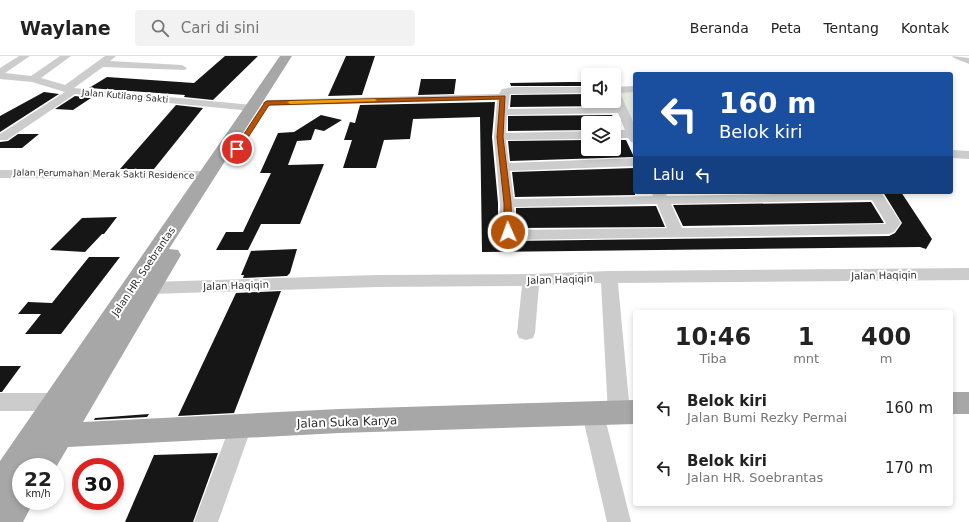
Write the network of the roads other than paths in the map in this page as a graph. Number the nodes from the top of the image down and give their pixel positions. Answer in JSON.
{"nodes":[{"id":1,"x":25,"y":56,"type":"edge"},
{"id":2,"x":66,"y":56,"type":"edge"},
{"id":3,"x":112,"y":56,"type":"edge"},
{"id":4,"x":957,"y":56,"type":"edge"},
{"id":5,"x":969,"y":61,"type":"edge"},
{"id":6,"x":288,"y":62,"type":"edge"},
{"id":7,"x":103,"y":64,"type":"junction"},
{"id":8,"x":182,"y":68,"type":"dead end"},
{"id":9,"x":0,"y":72,"type":"edge"},
{"id":10,"x":0,"y":76,"type":"edge"},
{"id":11,"x":33,"y":79,"type":"junction"},
{"id":12,"x":633,"y":89,"type":"edge"},
{"id":13,"x":70,"y":90,"type":"junction"},
{"id":14,"x":538,"y":90,"type":"junction"},
{"id":15,"x":581,"y":90,"type":"edge"},
{"id":16,"x":621,"y":90,"type":"edge"},
{"id":17,"x":503,"y":97,"type":"junction"},
{"id":18,"x":259,"y":105,"type":"junction"},
{"id":19,"x":621,"y":106,"type":"edge"},
{"id":20,"x":623,"y":110,"type":"junction"},
{"id":21,"x":503,"y":112,"type":"junction"},
{"id":22,"x":544,"y":112,"type":"junction"},
{"id":23,"x":633,"y":134,"type":"edge"},
{"id":24,"x":581,"y":135,"type":"edge"},
{"id":25,"x":621,"y":135,"type":"edge"},
{"id":26,"x":633,"y":136,"type":"edge"},
{"id":27,"x":4,"y":137,"type":"dead end"},
{"id":28,"x":500,"y":137,"type":"junction"},
{"id":29,"x":953,"y":154,"type":"edge"},
{"id":30,"x":969,"y":155,"type":"edge"},
{"id":31,"x":633,"y":162,"type":"edge"},
{"id":32,"x":504,"y":167,"type":"junction"},
{"id":33,"x":0,"y":174,"type":"edge"},
{"id":34,"x":207,"y":175,"type":"junction"},
{"id":35,"x":875,"y":194,"type":"edge"},
{"id":36,"x":660,"y":196,"type":"edge"},
{"id":37,"x":508,"y":203,"type":"junction"},
{"id":38,"x":677,"y":233,"type":"junction"},
{"id":39,"x":969,"y":274,"type":"edge"},
{"id":40,"x":610,"y":277,"type":"junction"},
{"id":41,"x":531,"y":280,"type":"junction"},
{"id":42,"x":151,"y":288,"type":"junction"},
{"id":43,"x":526,"y":333,"type":"dead end"},
{"id":44,"x":0,"y":402,"type":"edge"},
{"id":45,"x":56,"y":402,"type":"junction"},
{"id":46,"x":953,"y":403,"type":"edge"},
{"id":47,"x":969,"y":403,"type":"edge"},
{"id":48,"x":616,"y":413,"type":"edge"},
{"id":49,"x":241,"y":426,"type":"junction"},
{"id":50,"x":60,"y":435,"type":"junction"},
{"id":51,"x":46,"y":458,"type":"edge"},
{"id":52,"x":0,"y":487,"type":"edge"},
{"id":53,"x":12,"y":510,"type":"edge"},
{"id":54,"x":5,"y":522,"type":"edge"},
{"id":55,"x":206,"y":522,"type":"edge"},
{"id":56,"x":619,"y":522,"type":"edge"}],
"edges":[{"from":1,"to":9,"type":"street"},
{"from":2,"to":11,"type":"street"},
{"from":3,"to":7,"type":"street"},
{"from":4,"to":5,"type":"street"},
{"from":6,"to":18,"type":"main road","name":"Jalan HR. Soebrantas"},
{"from":7,"to":8,"type":"street"},
{"from":7,"to":13,"type":"street"},
{"from":10,"to":11,"type":"street","name":"Jalan Kutilang Sakti"},
{"from":11,"to":13,"type":"street","name":"Jalan Kutilang Sakti"},
{"from":12,"to":16,"type":"street"},
{"from":13,"to":18,"type":"street","name":"Jalan Kutilang Sakti"},
{"from":13,"to":27,"type":"street"},
{"from":14,"to":15,"type":"street"},
{"from":14,"to":17,"type":"street"},
{"from":14,"to":22,"type":"street"},
{"from":17,"to":18,"type":"street","name":"Jalan Kutilang Sakti"},
{"from":17,"to":21,"type":"street"},
{"from":18,"to":34,"type":"main road","name":"Jalan HR. Soebrantas"},
{"from":18,"to":42,"type":"main road","name":"Jalan HR. Soebrantas"},
{"from":19,"to":20,"type":"street"},
{"from":20,"to":22,"type":"street"},
{"from":20,"to":23,"type":"street"},
{"from":21,"to":22,"type":"street"},
{"from":21,"to":28,"type":"street"},
{"from":24,"to":28,"type":"street"},
{"from":25,"to":26,"type":"street"},
{"from":28,"to":32,"type":"street"},
{"from":29,"to":30,"type":"street"},
{"from":31,"to":32,"type":"street"},
{"from":32,"to":37,"type":"street"},
{"from":33,"to":34,"type":"street","name":"Jalan Perumahan Merak Sakti Residence"},
{"from":34,"to":45,"type":"main road","name":"Jalan HR. Soebrantas"},
{"from":35,"to":36,"type":"street"},
{"from":35,"to":38,"type":"street"},
{"from":36,"to":37,"type":"street"},
{"from":36,"to":38,"type":"street"},
{"from":37,"to":38,"type":"street"},
{"from":39,"to":40,"type":"street","name":"Jalan Haqiqin"},
{"from":40,"to":41,"type":"street","name":"Jalan Haqiqin"},
{"from":40,"to":48,"type":"street"},
{"from":41,"to":42,"type":"street","name":"Jalan Haqiqin"},
{"from":41,"to":43,"type":"street"},
{"from":42,"to":50,"type":"main road","name":"Jalan HR. Soebrantas"},
{"from":44,"to":45,"type":"street"},
{"from":45,"to":52,"type":"main road","name":"Jalan HR. Soebrantas"},
{"from":46,"to":47,"type":"main road"},
{"from":48,"to":49,"type":"main road","name":"Jalan Suka Karya"},
{"from":48,"to":56,"type":"street"},
{"from":49,"to":50,"type":"main road","name":"Jalan Suka Karya"},
{"from":49,"to":55,"type":"street"},
{"from":50,"to":51,"type":"main road","name":"Jalan HR. Soebrantas"},
{"from":53,"to":54,"type":"main road"}]}
